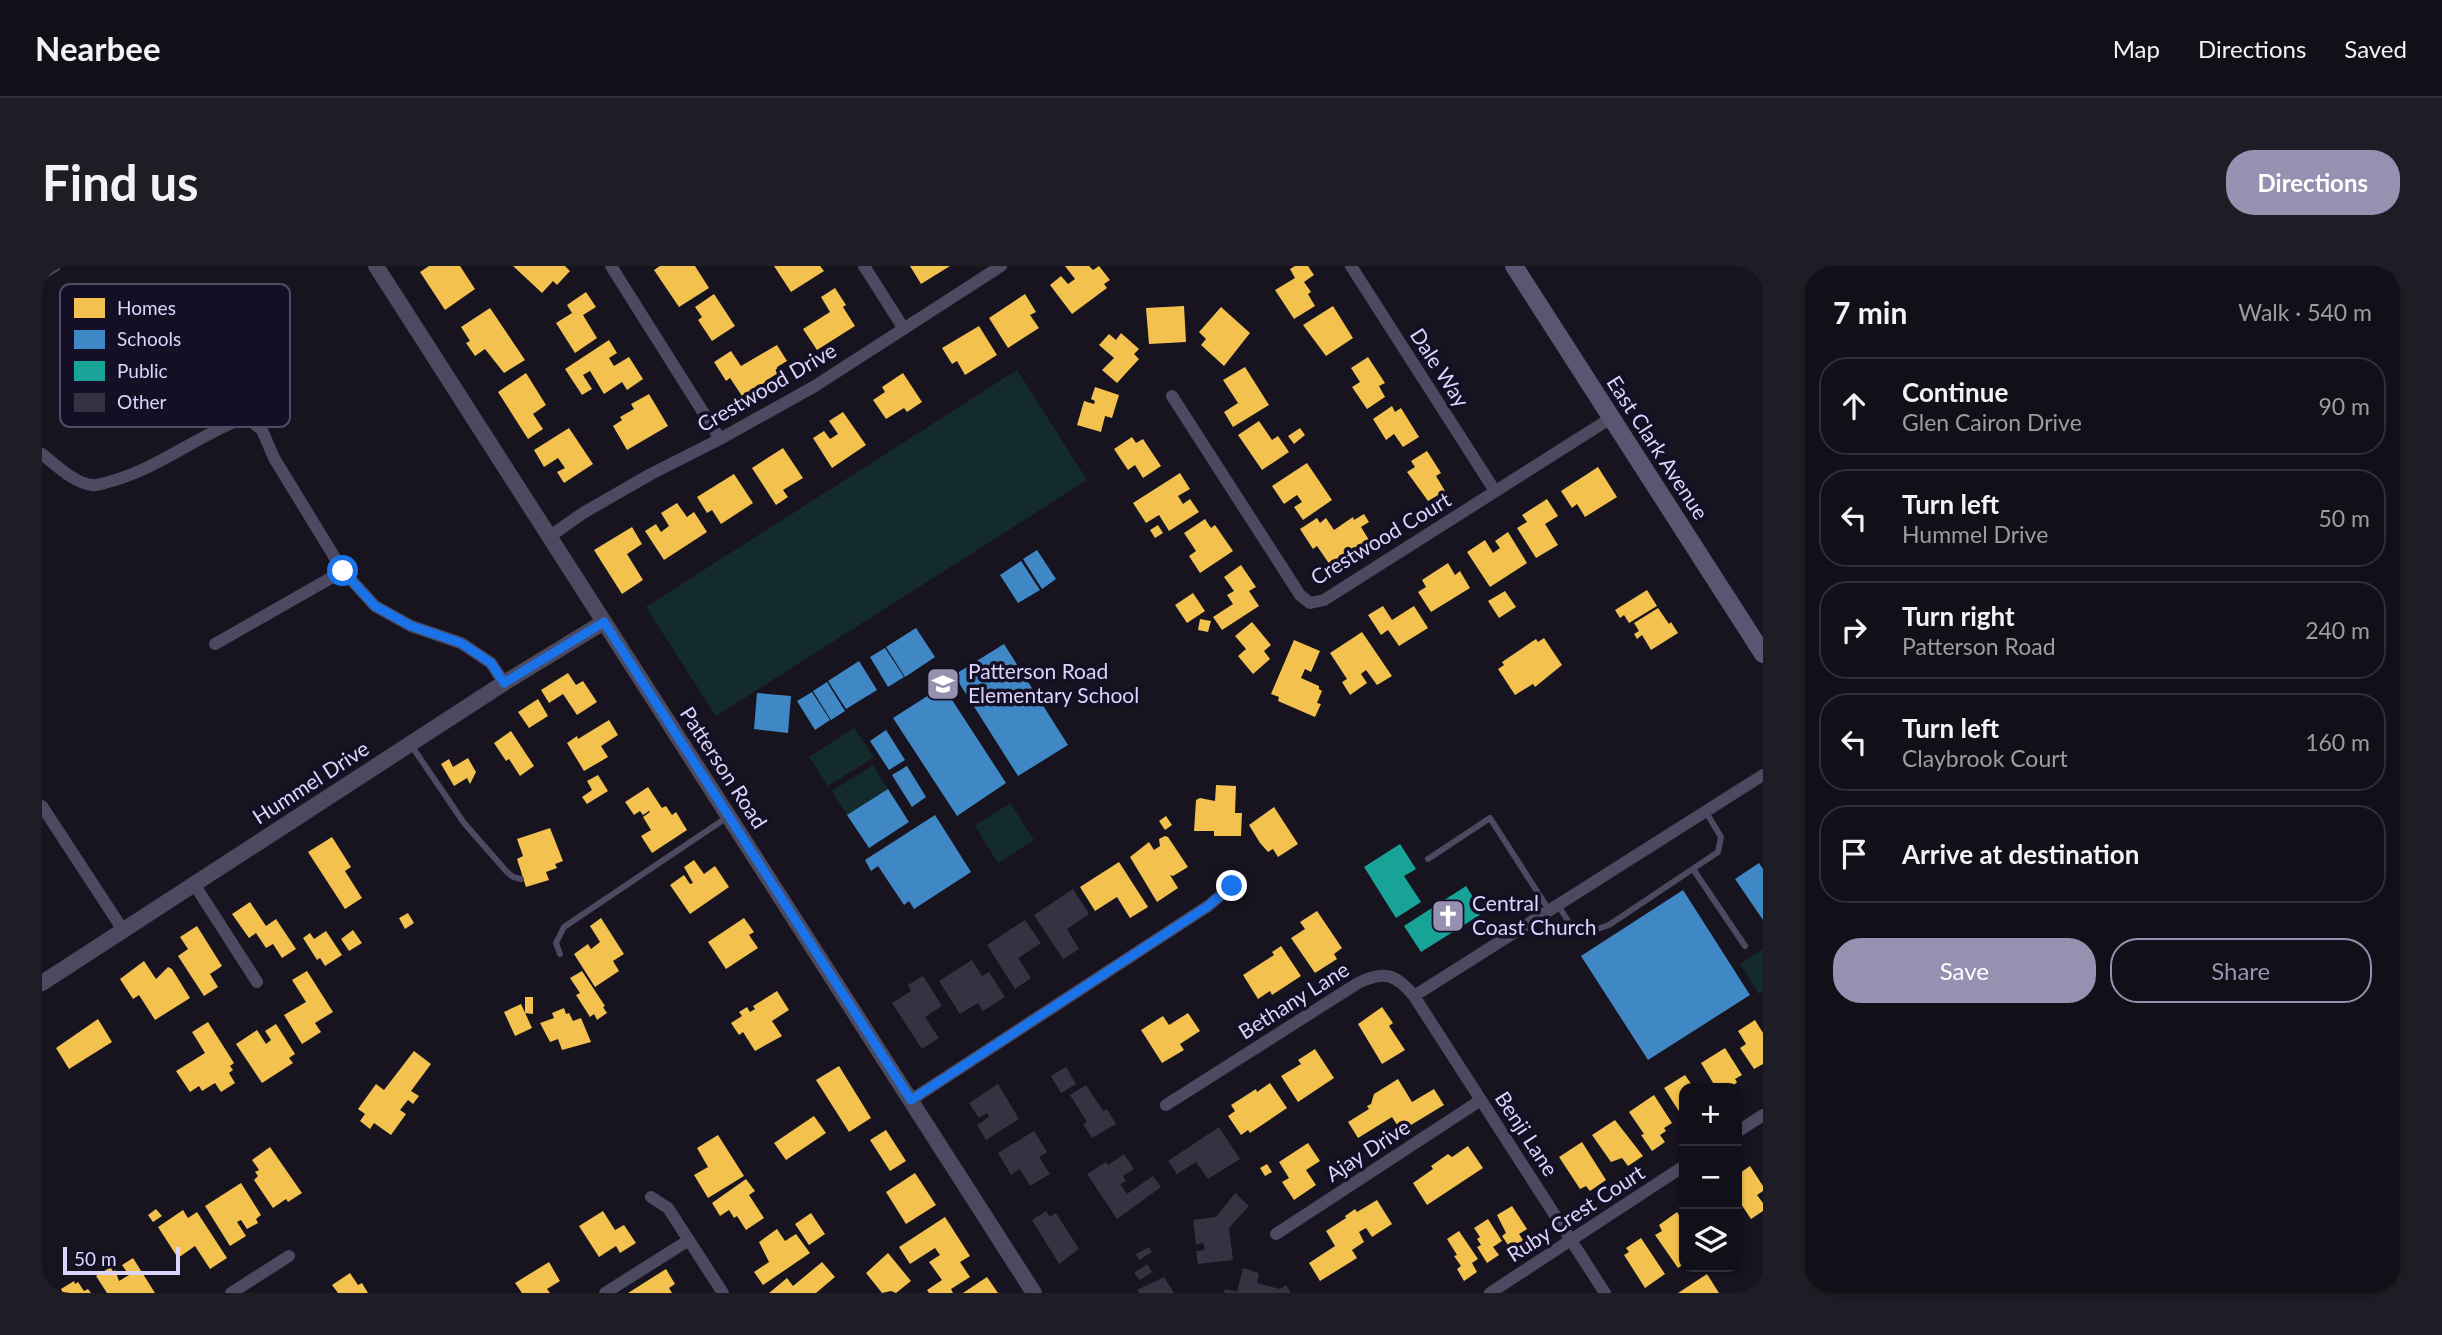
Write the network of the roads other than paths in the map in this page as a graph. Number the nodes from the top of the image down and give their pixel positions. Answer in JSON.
{"nodes":[{"id":1,"x":55,"y":266,"type":"edge"},
{"id":2,"x":376,"y":266,"type":"edge"},
{"id":3,"x":611,"y":266,"type":"edge"},
{"id":4,"x":864,"y":266,"type":"edge"},
{"id":5,"x":1000,"y":266,"type":"edge"},
{"id":6,"x":1351,"y":266,"type":"edge"},
{"id":7,"x":1514,"y":266,"type":"edge"},
{"id":8,"x":42,"y":274,"type":"edge"},
{"id":9,"x":904,"y":329,"type":"junction"},
{"id":10,"x":1172,"y":396,"type":"dead end"},
{"id":11,"x":1611,"y":418,"type":"junction"},
{"id":12,"x":222,"y":427,"type":"edge"},
{"id":13,"x":258,"y":427,"type":"edge"},
{"id":14,"x":720,"y":439,"type":"junction"},
{"id":15,"x":42,"y":454,"type":"edge"},
{"id":16,"x":1495,"y":491,"type":"junction"},
{"id":17,"x":549,"y":537,"type":"junction"},
{"id":18,"x":343,"y":571,"type":"junction"},
{"id":19,"x":604,"y":622,"type":"junction"},
{"id":20,"x":215,"y":644,"type":"dead end"},
{"id":21,"x":1763,"y":654,"type":"edge"},
{"id":22,"x":504,"y":683,"type":"junction"},
{"id":23,"x":410,"y":744,"type":"junction"},
{"id":24,"x":1763,"y":775,"type":"edge"},
{"id":25,"x":42,"y":806,"type":"edge"},
{"id":26,"x":1705,"y":811,"type":"junction"},
{"id":27,"x":728,"y":816,"type":"junction"},
{"id":28,"x":1428,"y":859,"type":"dead end"},
{"id":29,"x":1693,"y":869,"type":"junction"},
{"id":30,"x":521,"y":879,"type":"dead end"},
{"id":31,"x":194,"y":884,"type":"junction"},
{"id":32,"x":1232,"y":886,"type":"dead end"},
{"id":33,"x":1553,"y":908,"type":"junction"},
{"id":34,"x":124,"y":930,"type":"junction"},
{"id":35,"x":1745,"y":946,"type":"dead end"},
{"id":36,"x":560,"y":954,"type":"dead end"},
{"id":37,"x":257,"y":982,"type":"dead end"},
{"id":38,"x":42,"y":983,"type":"edge"},
{"id":39,"x":1414,"y":996,"type":"junction"},
{"id":40,"x":911,"y":1100,"type":"junction"},
{"id":41,"x":1481,"y":1100,"type":"junction"},
{"id":42,"x":1166,"y":1105,"type":"dead end"},
{"id":43,"x":1763,"y":1115,"type":"edge"},
{"id":44,"x":1742,"y":1129,"type":"edge"},
{"id":45,"x":1679,"y":1169,"type":"edge"},
{"id":46,"x":651,"y":1197,"type":"dead end"},
{"id":47,"x":1276,"y":1234,"type":"dead end"},
{"id":48,"x":690,"y":1240,"type":"junction"},
{"id":49,"x":1571,"y":1240,"type":"junction"},
{"id":50,"x":289,"y":1256,"type":"dead end"},
{"id":51,"x":231,"y":1293,"type":"edge"},
{"id":52,"x":605,"y":1293,"type":"edge"},
{"id":53,"x":723,"y":1293,"type":"edge"},
{"id":54,"x":1034,"y":1293,"type":"edge"},
{"id":55,"x":1490,"y":1293,"type":"edge"},
{"id":56,"x":1605,"y":1293,"type":"edge"}],
"edges":[{"from":1,"to":8,"type":"street"},
{"from":2,"to":17,"type":"street","name":"Patterson Road"},
{"from":3,"to":14,"type":"street"},
{"from":4,"to":9,"type":"street"},
{"from":5,"to":9,"type":"street","name":"Crestwood Drive"},
{"from":6,"to":16,"type":"street","name":"Dale Way"},
{"from":7,"to":11,"type":"main road","name":"East Clark Avenue"},
{"from":9,"to":14,"type":"street","name":"Crestwood Drive"},
{"from":10,"to":16,"type":"street","name":"Crestwood Court"},
{"from":11,"to":16,"type":"street","name":"Crestwood Court"},
{"from":11,"to":21,"type":"main road","name":"East Clark Avenue"},
{"from":12,"to":15,"type":"street"},
{"from":13,"to":18,"type":"street"},
{"from":14,"to":17,"type":"street","name":"Crestwood Drive"},
{"from":17,"to":19,"type":"street","name":"Patterson Road"},
{"from":18,"to":20,"type":"street"},
{"from":18,"to":22,"type":"street"},
{"from":19,"to":22,"type":"street","name":"Hummel Drive"},
{"from":19,"to":27,"type":"street","name":"Patterson Road"},
{"from":22,"to":23,"type":"street","name":"Hummel Drive"},
{"from":23,"to":30,"type":"lane"},
{"from":23,"to":31,"type":"street","name":"Hummel Drive"},
{"from":24,"to":26,"type":"street"},
{"from":25,"to":34,"type":"street"},
{"from":26,"to":29,"type":"lane"},
{"from":26,"to":33,"type":"street"},
{"from":27,"to":36,"type":"lane"},
{"from":27,"to":40,"type":"street","name":"Patterson Road"},
{"from":28,"to":33,"type":"lane"},
{"from":29,"to":33,"type":"lane"},
{"from":29,"to":35,"type":"lane"},
{"from":31,"to":34,"type":"street","name":"Hummel Drive"},
{"from":31,"to":37,"type":"street"},
{"from":32,"to":40,"type":"street"},
{"from":33,"to":39,"type":"street"},
{"from":34,"to":38,"type":"street","name":"Hummel Drive"},
{"from":39,"to":41,"type":"street","name":"Benji Lane"},
{"from":39,"to":42,"type":"street","name":"Bethany Lane"},
{"from":40,"to":54,"type":"street","name":"Patterson Road"},
{"from":41,"to":47,"type":"street","name":"Ajay Drive"},
{"from":41,"to":49,"type":"street","name":"Benji Lane"},
{"from":43,"to":44,"type":"street"},
{"from":45,"to":49,"type":"street","name":"Ruby Crest Court"},
{"from":46,"to":48,"type":"street"},
{"from":48,"to":52,"type":"street"},
{"from":48,"to":53,"type":"street"},
{"from":49,"to":55,"type":"street","name":"Ruby Crest Court"},
{"from":49,"to":56,"type":"street","name":"Benji Lane"},
{"from":50,"to":51,"type":"street"}]}
